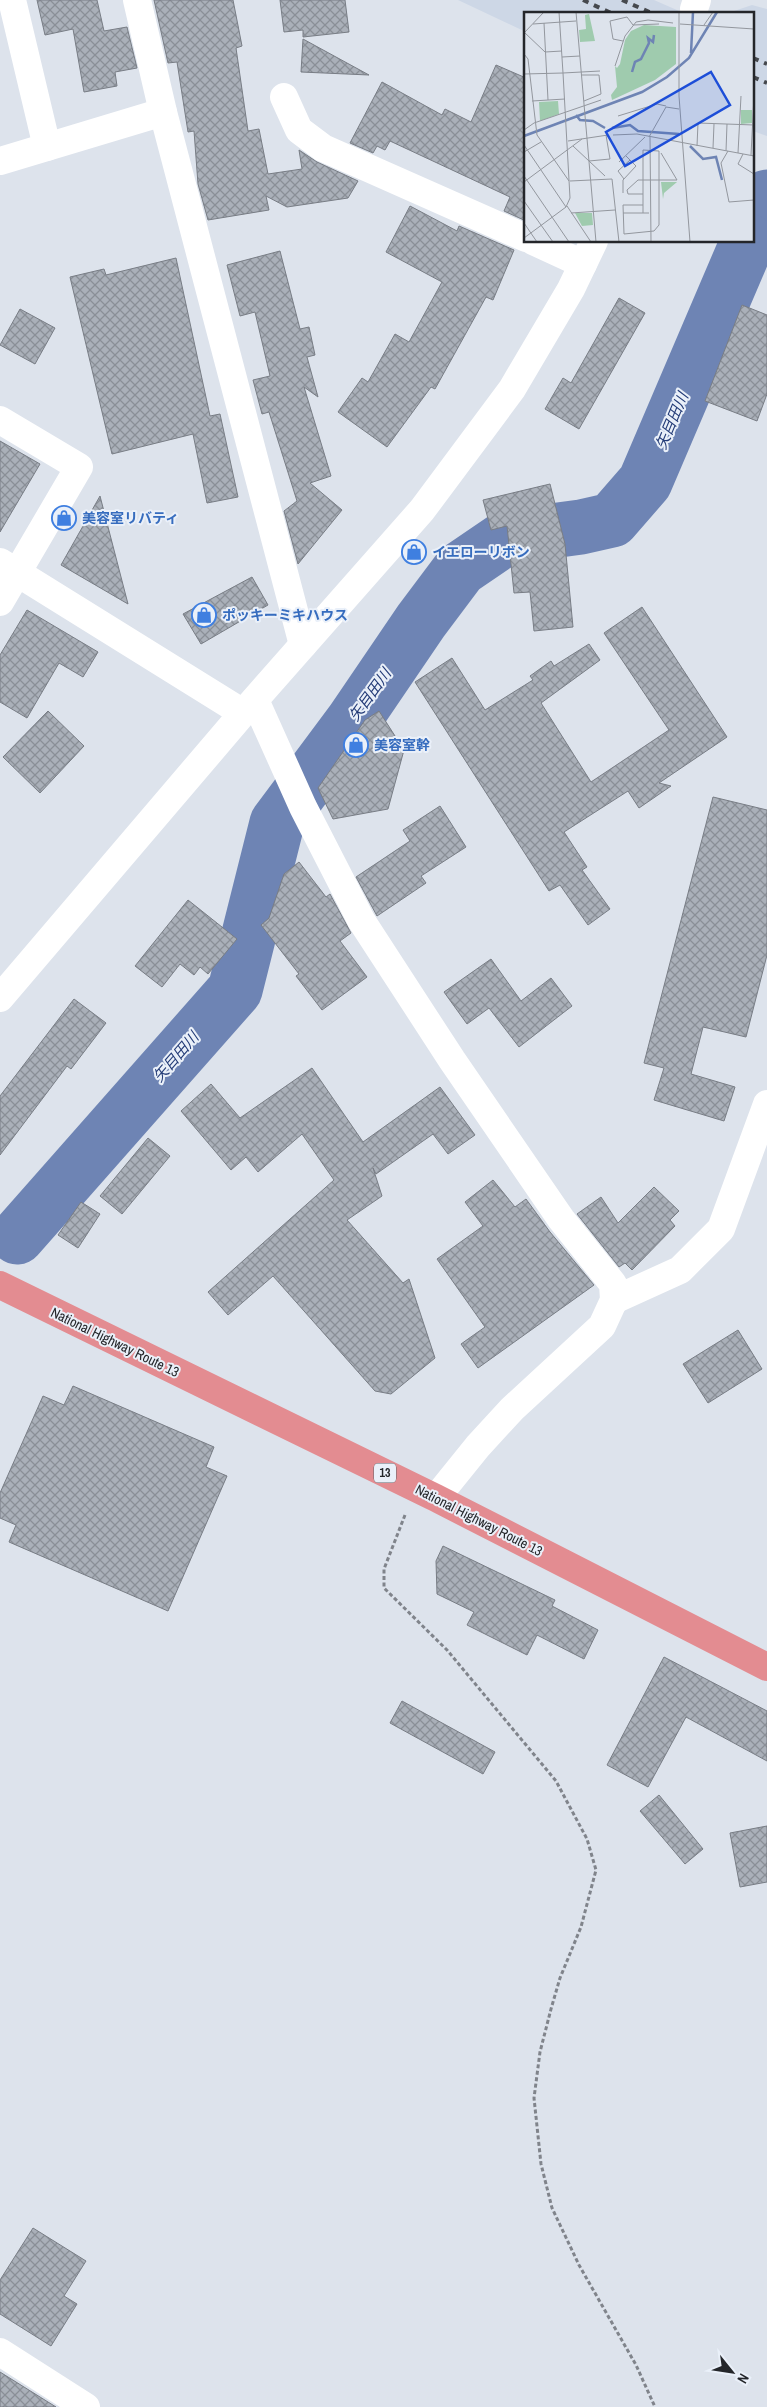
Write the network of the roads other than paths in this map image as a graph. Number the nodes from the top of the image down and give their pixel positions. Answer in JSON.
{"nodes":[{"id":1,"x":12,"y":0,"type":"edge"},
{"id":2,"x":137,"y":0,"type":"edge"},
{"id":3,"x":284,"y":97,"type":"dead end"},
{"id":4,"x":163,"y":112,"type":"junction"},
{"id":5,"x":47,"y":147,"type":"junction"},
{"id":6,"x":0,"y":161,"type":"edge"},
{"id":7,"x":524,"y":237,"type":"edge"},
{"id":8,"x":538,"y":242,"type":"edge"},
{"id":9,"x":589,"y":252,"type":"edge"},
{"id":10,"x":0,"y":420,"type":"edge"},
{"id":11,"x":9,"y":567,"type":"edge"},
{"id":12,"x":0,"y":602,"type":"edge"},
{"id":13,"x":303,"y":645,"type":"junction"},
{"id":14,"x":249,"y":706,"type":"junction"},
{"id":15,"x":0,"y":998,"type":"edge"},
{"id":16,"x":767,"y":1104,"type":"edge"},
{"id":17,"x":0,"y":1285,"type":"edge"},
{"id":18,"x":614,"y":1300,"type":"junction"},
{"id":19,"x":427,"y":1494,"type":"junction"},
{"id":20,"x":767,"y":1667,"type":"edge"},
{"id":21,"x":0,"y":2352,"type":"edge"},
{"id":22,"x":86,"y":2407,"type":"edge"}],
"edges":[{"from":1,"to":5,"type":"street"},
{"from":2,"to":4,"type":"street"},
{"from":3,"to":7,"type":"street"},
{"from":4,"to":5,"type":"street"},
{"from":4,"to":13,"type":"street"},
{"from":5,"to":6,"type":"street"},
{"from":8,"to":9,"type":"street"},
{"from":9,"to":13,"type":"street"},
{"from":10,"to":11,"type":"street"},
{"from":11,"to":12,"type":"street"},
{"from":11,"to":14,"type":"street"},
{"from":13,"to":14,"type":"street"},
{"from":14,"to":15,"type":"street"},
{"from":14,"to":18,"type":"street"},
{"from":16,"to":18,"type":"street"},
{"from":17,"to":19,"type":"highway","name":"National Highway Route 13","number":"13"},
{"from":18,"to":19,"type":"street"},
{"from":19,"to":20,"type":"highway","name":"National Highway Route 13","number":"13"},
{"from":21,"to":22,"type":"street"}]}
